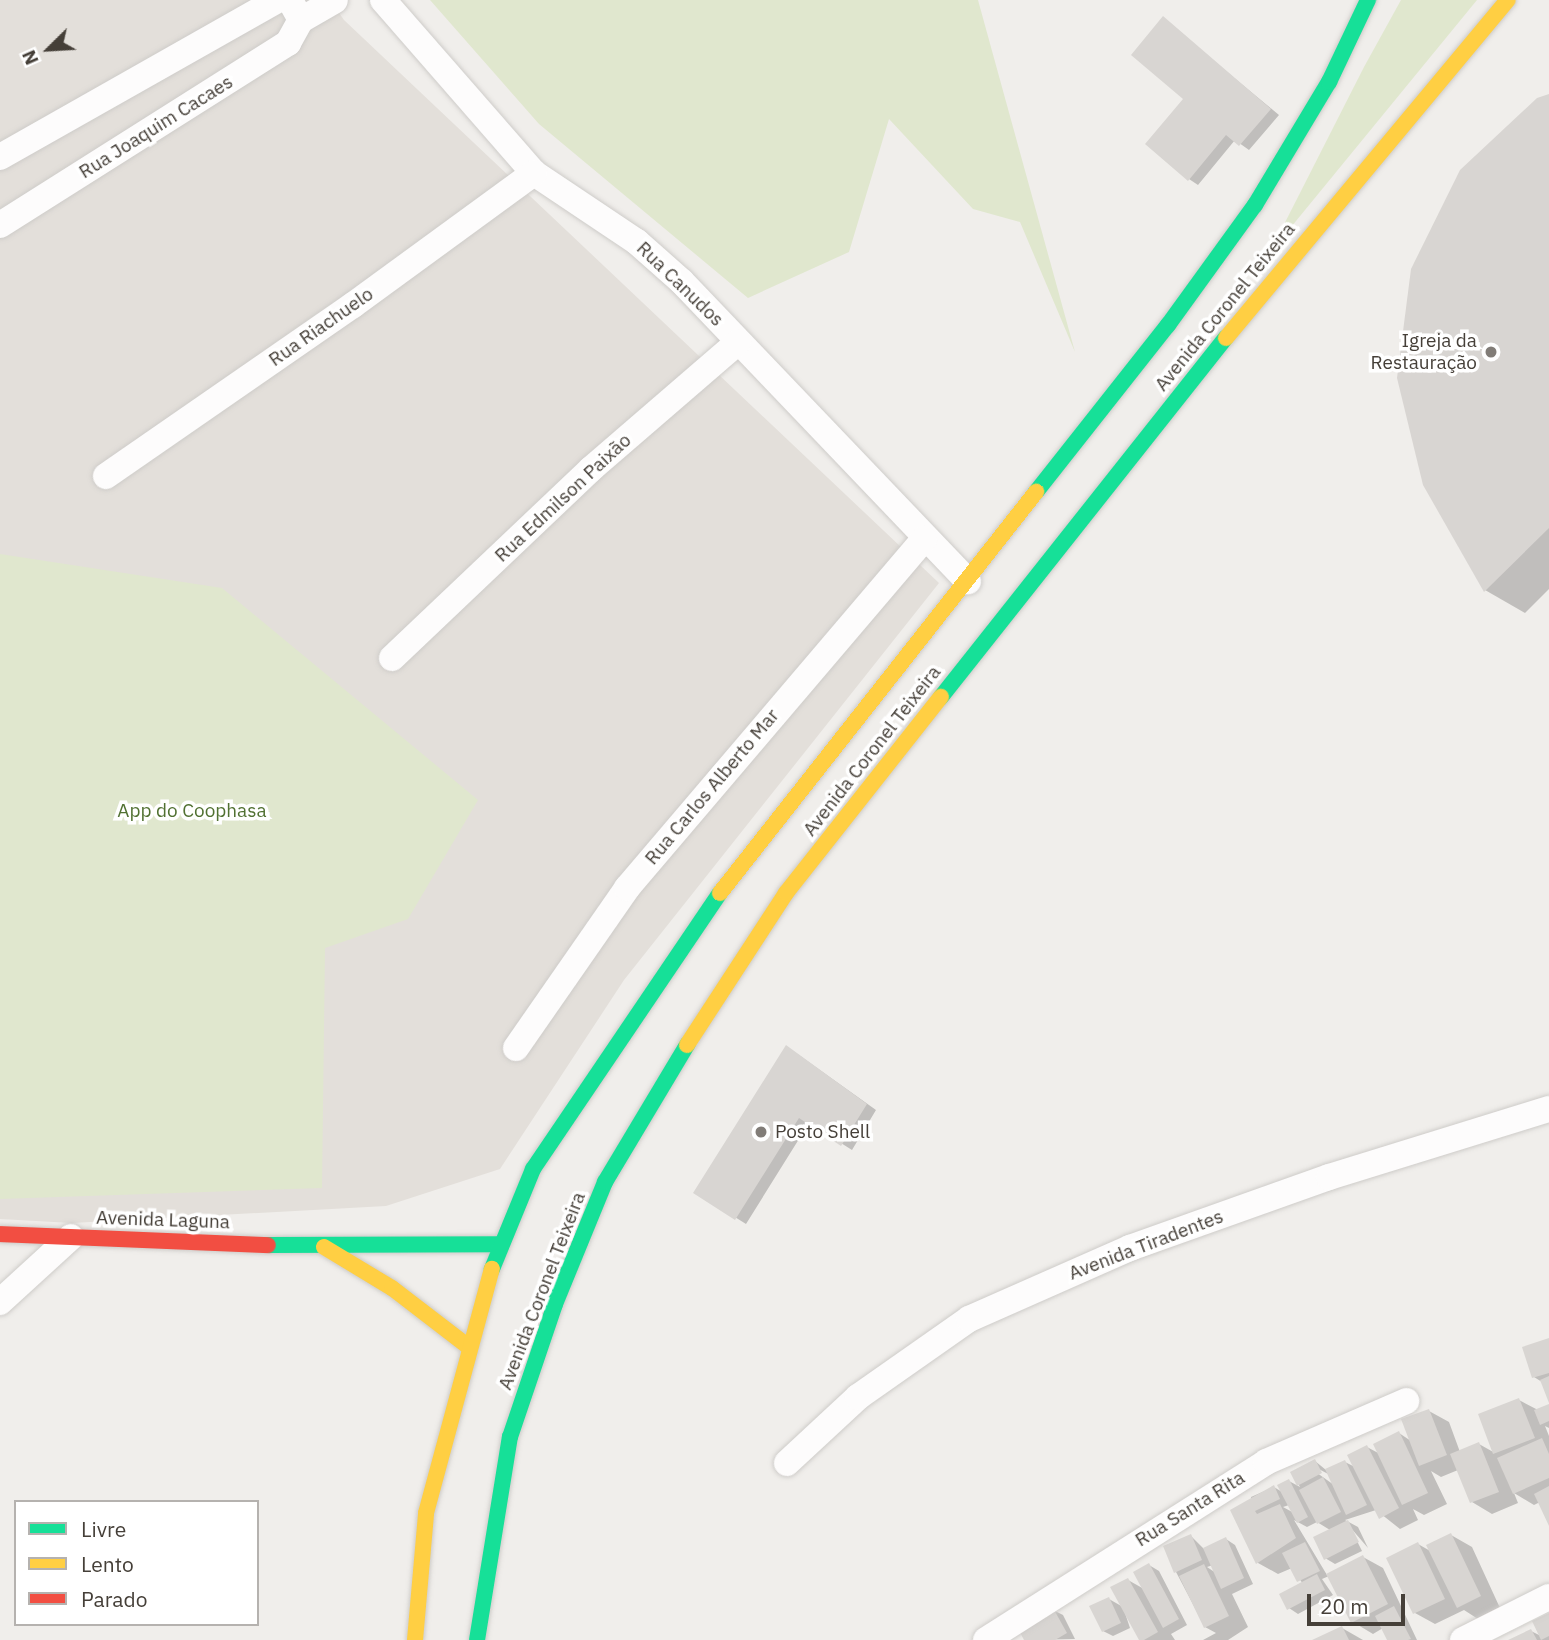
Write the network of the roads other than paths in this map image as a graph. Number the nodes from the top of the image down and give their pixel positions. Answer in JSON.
{"nodes":[{"id":1,"x":278,"y":0,"type":"edge"},
{"id":2,"x":335,"y":0,"type":"edge"},
{"id":3,"x":383,"y":0,"type":"edge"},
{"id":4,"x":1368,"y":0,"type":"edge"},
{"id":5,"x":1508,"y":0,"type":"edge"},
{"id":6,"x":296,"y":10,"type":"edge"},
{"id":7,"x":0,"y":157,"type":"edge"},
{"id":8,"x":534,"y":173,"type":"junction"},
{"id":9,"x":0,"y":225,"type":"edge"},
{"id":10,"x":738,"y":342,"type":"junction"},
{"id":11,"x":106,"y":476,"type":"dead end"},
{"id":12,"x":925,"y":539,"type":"junction"},
{"id":13,"x":968,"y":581,"type":"junction"},
{"id":14,"x":392,"y":658,"type":"dead end"},
{"id":15,"x":516,"y":1048,"type":"dead end"},
{"id":16,"x":1549,"y":1109,"type":"edge"},
{"id":17,"x":0,"y":1234,"type":"edge"},
{"id":18,"x":71,"y":1237,"type":"junction"},
{"id":19,"x":499,"y":1244,"type":"junction"},
{"id":20,"x":324,"y":1247,"type":"junction"},
{"id":21,"x":0,"y":1302,"type":"edge"},
{"id":22,"x":468,"y":1347,"type":"junction"},
{"id":23,"x":1406,"y":1401,"type":"dead end"},
{"id":24,"x":787,"y":1463,"type":"dead end"},
{"id":25,"x":1549,"y":1597,"type":"edge"},
{"id":26,"x":415,"y":1640,"type":"edge"},
{"id":27,"x":477,"y":1640,"type":"edge"},
{"id":28,"x":986,"y":1640,"type":"edge"},
{"id":29,"x":1463,"y":1640,"type":"edge"}],
"edges":[{"from":1,"to":7,"type":"street"},
{"from":2,"to":6,"type":"street","name":"Rua Joaquim Cacaes"},
{"from":3,"to":8,"type":"street","name":"Rua Canudos"},
{"from":4,"to":13,"type":"main road","name":"Avenida Coronel Teixeira"},
{"from":5,"to":27,"type":"main road","name":"Avenida Coronel Teixeira"},
{"from":6,"to":9,"type":"street","name":"Rua Joaquim Cacaes"},
{"from":8,"to":10,"type":"street","name":"Rua Canudos"},
{"from":8,"to":11,"type":"street","name":"Rua Riachuelo"},
{"from":10,"to":12,"type":"street","name":"Rua Canudos"},
{"from":10,"to":14,"type":"street","name":"Rua Edmilson Paixão"},
{"from":12,"to":13,"type":"street","name":"Rua Canudos"},
{"from":12,"to":15,"type":"street","name":"Rua Carlos Alberto Mar"},
{"from":13,"to":19,"type":"main road","name":"Avenida Coronel Teixeira"},
{"from":16,"to":24,"type":"street","name":"Avenida Tiradentes"},
{"from":17,"to":18,"type":"main road","name":"Avenida Laguna"},
{"from":18,"to":20,"type":"main road","name":"Avenida Laguna"},
{"from":18,"to":21,"type":"street"},
{"from":19,"to":20,"type":"main road","name":"Avenida Laguna"},
{"from":19,"to":22,"type":"main road","name":"Avenida Coronel Teixeira"},
{"from":20,"to":22,"type":"main road","name":"Avenida Laguna"},
{"from":22,"to":26,"type":"main road","name":"Avenida Coronel Teixeira"},
{"from":23,"to":28,"type":"street","name":"Rua Santa Rita"},
{"from":25,"to":29,"type":"street"}]}
